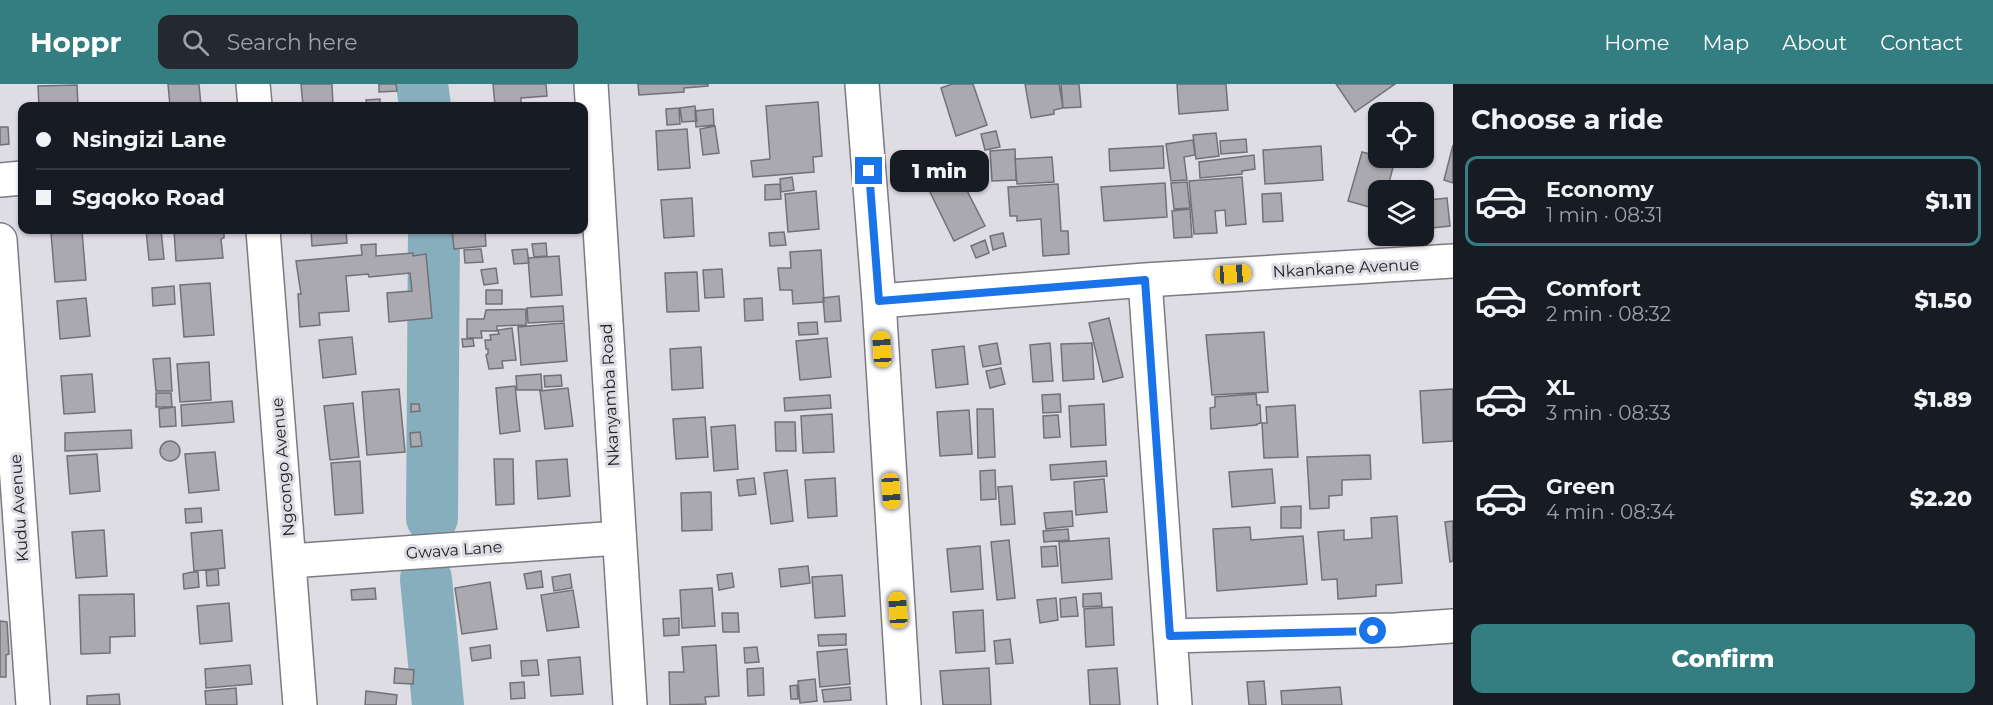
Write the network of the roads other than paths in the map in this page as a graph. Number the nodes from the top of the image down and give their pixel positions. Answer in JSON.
{"nodes":[{"id":1,"x":254,"y":84,"type":"edge"},
{"id":2,"x":591,"y":84,"type":"edge"},
{"id":3,"x":862,"y":84,"type":"edge"},
{"id":4,"x":255,"y":102,"type":"edge"},
{"id":5,"x":18,"y":178,"type":"edge"},
{"id":6,"x":0,"y":180,"type":"edge"},
{"id":7,"x":263,"y":234,"type":"edge"},
{"id":8,"x":0,"y":240,"type":"edge"},
{"id":9,"x":1453,"y":261,"type":"edge"},
{"id":10,"x":1145,"y":280,"type":"junction"},
{"id":11,"x":879,"y":301,"type":"junction"},
{"id":12,"x":618,"y":538,"type":"junction"},
{"id":13,"x":290,"y":561,"type":"junction"},
{"id":14,"x":1453,"y":626,"type":"edge"},
{"id":15,"x":1170,"y":636,"type":"junction"},
{"id":16,"x":33,"y":705,"type":"edge"},
{"id":17,"x":300,"y":705,"type":"edge"},
{"id":18,"x":630,"y":705,"type":"edge"},
{"id":19,"x":904,"y":705,"type":"edge"},
{"id":20,"x":1175,"y":705,"type":"edge"}],
"edges":[{"from":1,"to":4,"type":"street"},
{"from":2,"to":12,"type":"street","name":"Nkanyamba Road"},
{"from":3,"to":11,"type":"street"},
{"from":5,"to":6,"type":"street"},
{"from":7,"to":13,"type":"street","name":"Ngcongo Avenue"},
{"from":8,"to":16,"type":"street","name":"Kudu Avenue"},
{"from":9,"to":10,"type":"street","name":"Nkankane Avenue"},
{"from":10,"to":11,"type":"street","name":"Nkankane Avenue"},
{"from":10,"to":15,"type":"street"},
{"from":11,"to":19,"type":"street"},
{"from":12,"to":13,"type":"street","name":"Gwava Lane"},
{"from":12,"to":18,"type":"street","name":"Nkanyamba Road"},
{"from":13,"to":17,"type":"street","name":"Ngcongo Avenue"},
{"from":14,"to":15,"type":"street"},
{"from":15,"to":20,"type":"street"}]}
